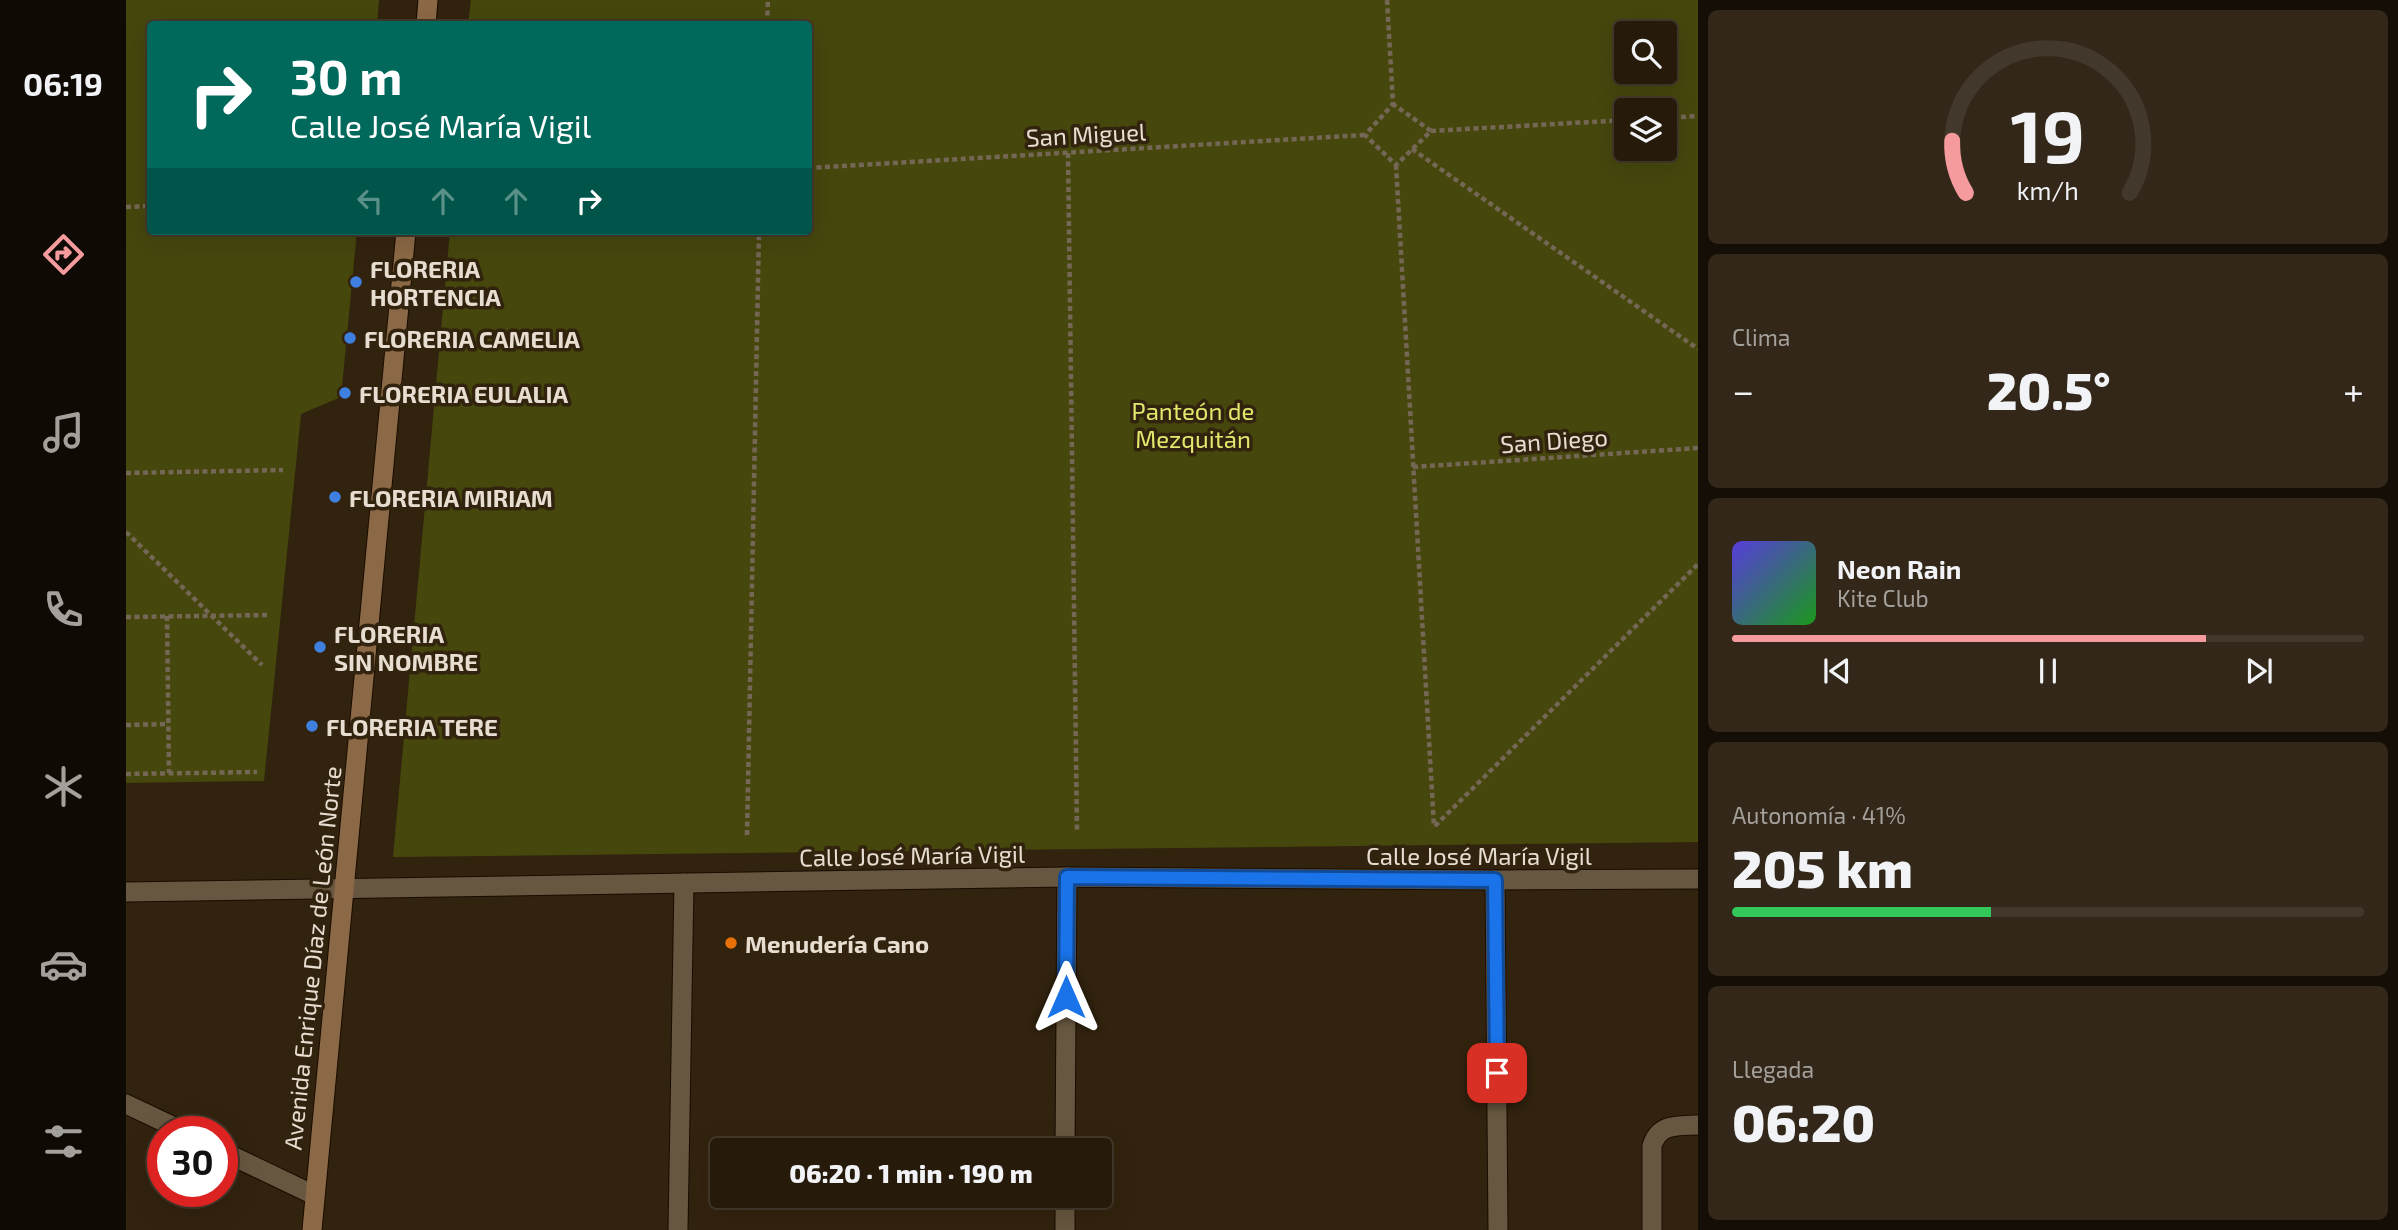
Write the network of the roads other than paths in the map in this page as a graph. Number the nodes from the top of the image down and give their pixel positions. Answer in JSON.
{"nodes":[{"id":1,"x":428,"y":0,"type":"edge"},
{"id":2,"x":425,"y":21,"type":"edge"},
{"id":3,"x":406,"y":235,"type":"edge"},
{"id":4,"x":1067,"y":877,"type":"junction"},
{"id":5,"x":1698,"y":878,"type":"edge"},
{"id":6,"x":1495,"y":880,"type":"junction"},
{"id":7,"x":684,"y":883,"type":"junction"},
{"id":8,"x":344,"y":889,"type":"junction"},
{"id":9,"x":126,"y":892,"type":"edge"},
{"id":10,"x":126,"y":1104,"type":"edge"},
{"id":11,"x":151,"y":1116,"type":"edge"},
{"id":12,"x":1698,"y":1125,"type":"edge"},
{"id":13,"x":1065,"y":1138,"type":"edge"},
{"id":14,"x":238,"y":1159,"type":"edge"},
{"id":15,"x":314,"y":1195,"type":"junction"},
{"id":16,"x":1065,"y":1208,"type":"edge"},
{"id":17,"x":312,"y":1230,"type":"edge"},
{"id":18,"x":678,"y":1230,"type":"edge"},
{"id":19,"x":1065,"y":1230,"type":"edge"},
{"id":20,"x":1498,"y":1230,"type":"edge"},
{"id":21,"x":1652,"y":1230,"type":"edge"}],
"edges":[{"from":1,"to":2,"type":"main road"},
{"from":3,"to":8,"type":"main road","name":"Avenida Enrique Díaz de León Norte"},
{"from":4,"to":6,"type":"street","name":"Calle José María Vigil"},
{"from":4,"to":7,"type":"street","name":"Calle José María Vigil"},
{"from":4,"to":13,"type":"street"},
{"from":5,"to":6,"type":"street","name":"Calle José María Vigil"},
{"from":6,"to":20,"type":"street"},
{"from":7,"to":8,"type":"street","name":"Calle José María Vigil"},
{"from":7,"to":18,"type":"street"},
{"from":8,"to":9,"type":"street","name":"Calle José María Vigil"},
{"from":8,"to":15,"type":"main road","name":"Avenida Enrique Díaz de León Norte"},
{"from":10,"to":11,"type":"street"},
{"from":12,"to":21,"type":"street"},
{"from":14,"to":15,"type":"street"},
{"from":15,"to":17,"type":"main road","name":"Avenida Enrique Díaz de León Norte"},
{"from":16,"to":19,"type":"street"}]}
